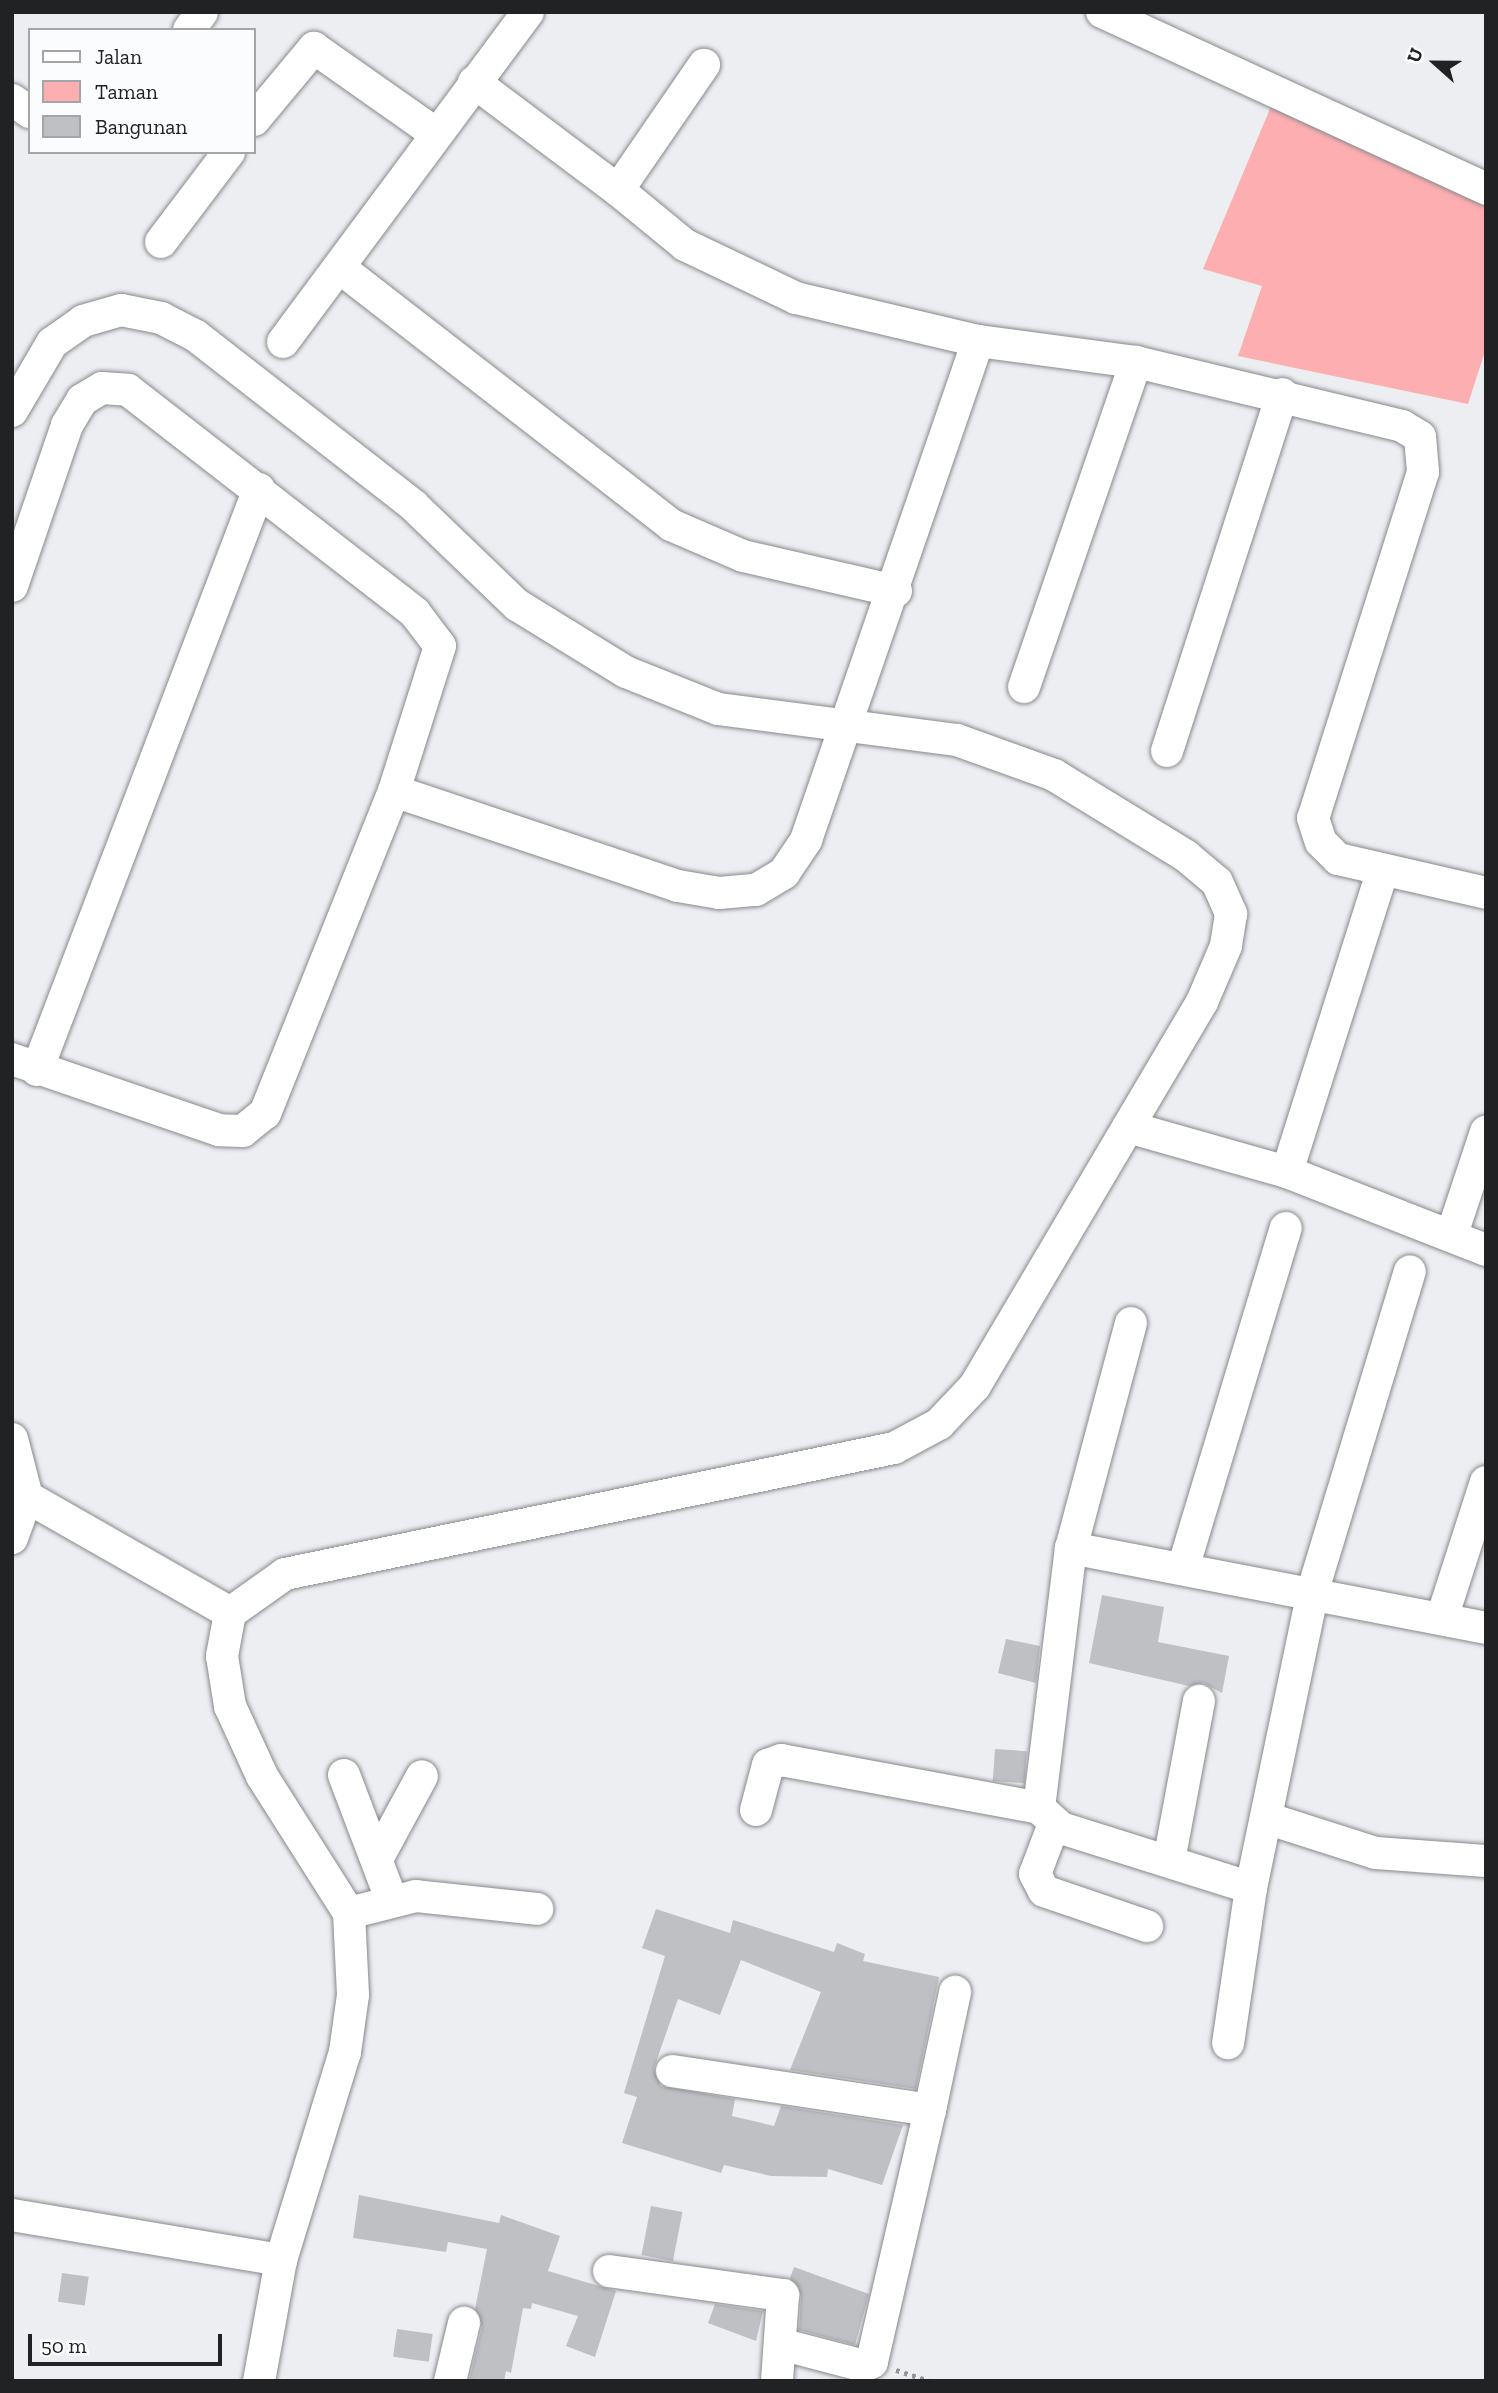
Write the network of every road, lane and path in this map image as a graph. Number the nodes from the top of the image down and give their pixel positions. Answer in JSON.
{"nodes":[{"id":1,"x":202,"y":12,"type":"edge"},
{"id":2,"x":528,"y":12,"type":"edge"},
{"id":3,"x":1102,"y":12,"type":"edge"},
{"id":4,"x":190,"y":28,"type":"edge"},
{"id":5,"x":704,"y":65,"type":"dead end"},
{"id":6,"x":474,"y":82,"type":"junction"},
{"id":7,"x":12,"y":100,"type":"edge"},
{"id":8,"x":28,"y":111,"type":"edge"},
{"id":9,"x":256,"y":118,"type":"edge"},
{"id":10,"x":435,"y":133,"type":"junction"},
{"id":11,"x":227,"y":154,"type":"edge"},
{"id":12,"x":1486,"y":189,"type":"edge"},
{"id":13,"x":618,"y":190,"type":"junction"},
{"id":14,"x":161,"y":242,"type":"dead end"},
{"id":15,"x":340,"y":268,"type":"junction"},
{"id":16,"x":978,"y":341,"type":"junction"},
{"id":17,"x":284,"y":342,"type":"dead end"},
{"id":18,"x":1136,"y":362,"type":"junction"},
{"id":19,"x":1282,"y":394,"type":"junction"},
{"id":20,"x":12,"y":411,"type":"edge"},
{"id":21,"x":259,"y":489,"type":"junction"},
{"id":22,"x":12,"y":586,"type":"edge"},
{"id":23,"x":895,"y":590,"type":"junction"},
{"id":24,"x":1024,"y":687,"type":"dead end"},
{"id":25,"x":843,"y":727,"type":"junction"},
{"id":26,"x":1167,"y":751,"type":"dead end"},
{"id":27,"x":394,"y":791,"type":"junction"},
{"id":28,"x":1382,"y":872,"type":"junction"},
{"id":29,"x":1486,"y":893,"type":"edge"},
{"id":30,"x":25,"y":1065,"type":"edge"},
{"id":31,"x":1128,"y":1127,"type":"junction"},
{"id":32,"x":1486,"y":1132,"type":"edge"},
{"id":33,"x":1287,"y":1172,"type":"junction"},
{"id":34,"x":1286,"y":1228,"type":"dead end"},
{"id":35,"x":1452,"y":1234,"type":"junction"},
{"id":36,"x":1486,"y":1250,"type":"edge"},
{"id":37,"x":1410,"y":1271,"type":"dead end"},
{"id":38,"x":1131,"y":1323,"type":"dead end"},
{"id":39,"x":12,"y":1439,"type":"edge"},
{"id":40,"x":1486,"y":1482,"type":"edge"},
{"id":41,"x":27,"y":1497,"type":"junction"},
{"id":42,"x":12,"y":1538,"type":"edge"},
{"id":43,"x":1072,"y":1548,"type":"junction"},
{"id":44,"x":1184,"y":1565,"type":"junction"},
{"id":45,"x":1312,"y":1590,"type":"junction"},
{"id":46,"x":230,"y":1613,"type":"junction"},
{"id":47,"x":1442,"y":1618,"type":"junction"},
{"id":48,"x":1486,"y":1628,"type":"edge"},
{"id":49,"x":1199,"y":1701,"type":"dead end"},
{"id":50,"x":344,"y":1775,"type":"dead end"},
{"id":51,"x":422,"y":1776,"type":"dead end"},
{"id":52,"x":756,"y":1811,"type":"dead end"},
{"id":53,"x":1046,"y":1816,"type":"junction"},
{"id":54,"x":1266,"y":1818,"type":"junction"},
{"id":55,"x":377,"y":1859,"type":"junction"},
{"id":56,"x":1168,"y":1861,"type":"junction"},
{"id":57,"x":1486,"y":1861,"type":"edge"},
{"id":58,"x":1251,"y":1888,"type":"junction"},
{"id":59,"x":391,"y":1899,"type":"junction"},
{"id":60,"x":537,"y":1909,"type":"dead end"},
{"id":61,"x":349,"y":1913,"type":"junction"},
{"id":62,"x":1147,"y":1926,"type":"dead end"},
{"id":63,"x":955,"y":1992,"type":"dead end"},
{"id":64,"x":1228,"y":2043,"type":"dead end"},
{"id":65,"x":672,"y":2071,"type":"dead end"},
{"id":66,"x":930,"y":2110,"type":"junction"},
{"id":67,"x":12,"y":2215,"type":"edge"},
{"id":68,"x":281,"y":2260,"type":"junction"},
{"id":69,"x":609,"y":2271,"type":"dead end"},
{"id":70,"x":464,"y":2323,"type":"dead end"},
{"id":71,"x":784,"y":2345,"type":"junction"},
{"id":72,"x":260,"y":2381,"type":"edge"},
{"id":73,"x":450,"y":2381,"type":"edge"},
{"id":74,"x":777,"y":2381,"type":"edge"}],
"edges":[{"from":1,"to":4,"type":"street"},
{"from":2,"to":6,"type":"street"},
{"from":3,"to":12,"type":"street"},
{"from":5,"to":13,"type":"street"},
{"from":6,"to":10,"type":"street"},
{"from":6,"to":13,"type":"street"},
{"from":7,"to":8,"type":"street"},
{"from":9,"to":10,"type":"street"},
{"from":10,"to":15,"type":"street"},
{"from":11,"to":14,"type":"street"},
{"from":13,"to":16,"type":"street"},
{"from":15,"to":17,"type":"street"},
{"from":15,"to":23,"type":"street"},
{"from":16,"to":18,"type":"street"},
{"from":16,"to":23,"type":"street"},
{"from":18,"to":19,"type":"street"},
{"from":18,"to":24,"type":"street"},
{"from":19,"to":26,"type":"street"},
{"from":19,"to":28,"type":"street"},
{"from":20,"to":25,"type":"street"},
{"from":21,"to":22,"type":"street"},
{"from":21,"to":27,"type":"street"},
{"from":21,"to":30,"type":"street"},
{"from":23,"to":25,"type":"street"},
{"from":25,"to":27,"type":"street"},
{"from":25,"to":31,"type":"street"},
{"from":27,"to":30,"type":"street"},
{"from":28,"to":29,"type":"street"},
{"from":28,"to":33,"type":"street"},
{"from":31,"to":33,"type":"street"},
{"from":31,"to":46,"type":"street"},
{"from":32,"to":35,"type":"street"},
{"from":33,"to":35,"type":"street"},
{"from":34,"to":44,"type":"street"},
{"from":35,"to":36,"type":"street"},
{"from":37,"to":45,"type":"street"},
{"from":38,"to":43,"type":"street"},
{"from":39,"to":41,"type":"street"},
{"from":40,"to":47,"type":"street"},
{"from":41,"to":42,"type":"street"},
{"from":41,"to":46,"type":"street"},
{"from":43,"to":44,"type":"street"},
{"from":43,"to":53,"type":"street"},
{"from":44,"to":45,"type":"street"},
{"from":45,"to":47,"type":"street"},
{"from":45,"to":54,"type":"street"},
{"from":46,"to":61,"type":"street"},
{"from":47,"to":48,"type":"street"},
{"from":49,"to":56,"type":"street"},
{"from":50,"to":55,"type":"street"},
{"from":51,"to":55,"type":"street"},
{"from":52,"to":53,"type":"street"},
{"from":53,"to":56,"type":"street"},
{"from":53,"to":62,"type":"street"},
{"from":54,"to":57,"type":"street"},
{"from":54,"to":58,"type":"street"},
{"from":55,"to":59,"type":"street"},
{"from":56,"to":58,"type":"street"},
{"from":58,"to":64,"type":"street"},
{"from":59,"to":60,"type":"street"},
{"from":59,"to":61,"type":"street"},
{"from":61,"to":68,"type":"street"},
{"from":63,"to":66,"type":"street"},
{"from":65,"to":66,"type":"street"},
{"from":66,"to":71,"type":"street"},
{"from":67,"to":68,"type":"street"},
{"from":68,"to":72,"type":"street"},
{"from":69,"to":71,"type":"street"},
{"from":70,"to":73,"type":"street"},
{"from":71,"to":74,"type":"street"}]}
